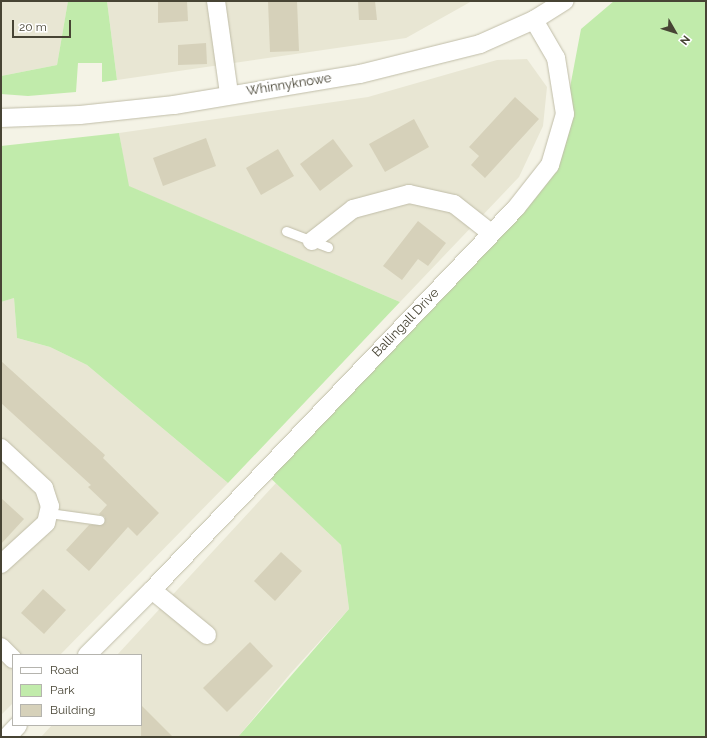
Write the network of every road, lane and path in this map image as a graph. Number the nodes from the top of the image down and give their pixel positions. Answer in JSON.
{"nodes":[{"id":1,"x":216,"y":1,"type":"edge"},
{"id":2,"x":565,"y":1,"type":"edge"},
{"id":3,"x":534,"y":20,"type":"junction"},
{"id":4,"x":229,"y":94,"type":"junction"},
{"id":5,"x":1,"y":118,"type":"edge"},
{"id":6,"x":286,"y":230,"type":"dead end"},
{"id":7,"x":491,"y":232,"type":"junction"},
{"id":8,"x":320,"y":244,"type":"joint"},
{"id":9,"x":1,"y":448,"type":"edge"},
{"id":10,"x":49,"y":513,"type":"junction"},
{"id":11,"x":100,"y":520,"type":"dead end"},
{"id":12,"x":1,"y":564,"type":"edge"},
{"id":13,"x":152,"y":590,"type":"junction"},
{"id":14,"x":207,"y":635,"type":"dead end"},
{"id":15,"x":1,"y":647,"type":"edge"},
{"id":16,"x":88,"y":654,"type":"edge"},
{"id":17,"x":12,"y":658,"type":"edge"},
{"id":18,"x":17,"y":726,"type":"edge"},
{"id":19,"x":7,"y":737,"type":"edge"}],
"edges":[{"from":1,"to":4,"type":"street"},
{"from":2,"to":3,"type":"street","name":"Whinnyknowe"},
{"from":3,"to":4,"type":"street","name":"Whinnyknowe"},
{"from":3,"to":7,"type":"street","name":"Ballingall Drive"},
{"from":4,"to":5,"type":"street","name":"Whinnyknowe"},
{"from":6,"to":8,"type":"lane"},
{"from":7,"to":8,"type":"street"},
{"from":7,"to":13,"type":"street","name":"Ballingall Drive"},
{"from":9,"to":10,"type":"street"},
{"from":10,"to":11,"type":"lane"},
{"from":10,"to":12,"type":"street"},
{"from":13,"to":14,"type":"street"},
{"from":13,"to":16,"type":"street","name":"Ballingall Drive"},
{"from":15,"to":17,"type":"street"},
{"from":18,"to":19,"type":"street"}]}
